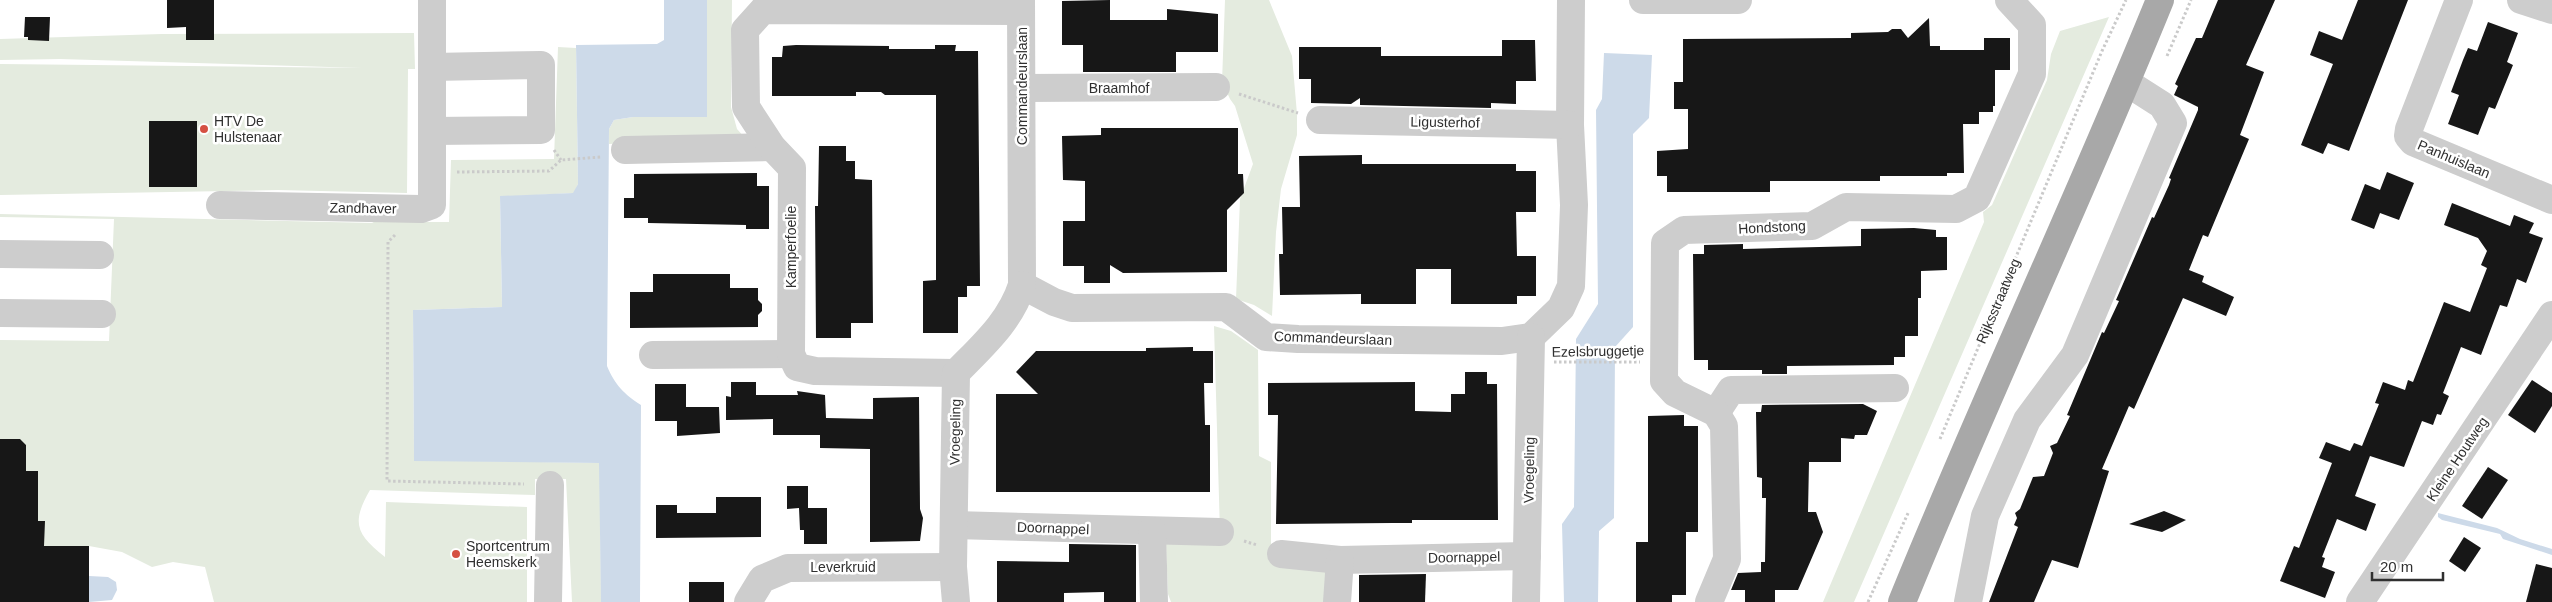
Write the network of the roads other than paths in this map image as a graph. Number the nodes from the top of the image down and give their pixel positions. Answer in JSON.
{"nodes":[{"id":1,"x":432,"y":0,"type":"edge"},
{"id":2,"x":1572,"y":0,"type":"edge"},
{"id":3,"x":1643,"y":0,"type":"edge"},
{"id":4,"x":1738,"y":0,"type":"edge"},
{"id":5,"x":2009,"y":0,"type":"edge"},
{"id":6,"x":2160,"y":0,"type":"edge"},
{"id":7,"x":2459,"y":0,"type":"edge"},
{"id":8,"x":2521,"y":0,"type":"edge"},
{"id":9,"x":1021,"y":5,"type":"edge"},
{"id":10,"x":2552,"y":10,"type":"edge"},
{"id":11,"x":432,"y":67,"type":"junction"},
{"id":12,"x":2126,"y":82,"type":"junction"},
{"id":13,"x":1216,"y":87,"type":"road end"},
{"id":14,"x":1023,"y":88,"type":"junction"},
{"id":15,"x":1320,"y":120,"type":"road end"},
{"id":16,"x":1570,"y":125,"type":"junction"},
{"id":17,"x":432,"y":131,"type":"junction"},
{"id":18,"x":772,"y":147,"type":"junction"},
{"id":19,"x":614,"y":153,"type":"road end"},
{"id":20,"x":2552,"y":200,"type":"edge"},
{"id":21,"x":220,"y":205,"type":"dead end"},
{"id":22,"x":0,"y":254,"type":"edge"},
{"id":23,"x":100,"y":256,"type":"dead end"},
{"id":24,"x":1022,"y":285,"type":"junction"},
{"id":25,"x":0,"y":313,"type":"edge"},
{"id":26,"x":102,"y":314,"type":"dead end"},
{"id":27,"x":2552,"y":315,"type":"edge"},
{"id":28,"x":1531,"y":350,"type":"junction"},
{"id":29,"x":790,"y":354,"type":"junction"},
{"id":30,"x":653,"y":355,"type":"dead end"},
{"id":31,"x":956,"y":373,"type":"junction"},
{"id":32,"x":1895,"y":388,"type":"dead end"},
{"id":33,"x":1716,"y":412,"type":"junction"},
{"id":34,"x":550,"y":485,"type":"road end"},
{"id":35,"x":954,"y":525,"type":"junction"},
{"id":36,"x":1152,"y":531,"type":"junction"},
{"id":37,"x":1220,"y":532,"type":"road end"},
{"id":38,"x":1281,"y":554,"type":"road end"},
{"id":39,"x":1527,"y":556,"type":"junction"},
{"id":40,"x":1340,"y":560,"type":"junction"},
{"id":41,"x":954,"y":567,"type":"junction"},
{"id":42,"x":548,"y":602,"type":"edge"},
{"id":43,"x":748,"y":602,"type":"edge"},
{"id":44,"x":956,"y":602,"type":"edge"},
{"id":45,"x":1154,"y":602,"type":"edge"},
{"id":46,"x":1337,"y":602,"type":"edge"},
{"id":47,"x":1526,"y":602,"type":"edge"},
{"id":48,"x":1709,"y":602,"type":"edge"},
{"id":49,"x":1902,"y":602,"type":"edge"},
{"id":50,"x":1968,"y":602,"type":"edge"},
{"id":51,"x":2360,"y":602,"type":"edge"}],
"edges":[{"from":1,"to":11,"type":"street"},
{"from":2,"to":16,"type":"street"},
{"from":3,"to":4,"type":"street"},
{"from":5,"to":33,"type":"street","name":"Hondstong"},
{"from":6,"to":12,"type":"main road"},
{"from":7,"to":20,"type":"street","name":"Panhuislaan"},
{"from":8,"to":10,"type":"street"},
{"from":9,"to":14,"type":"street","name":"Commandeurslaan"},
{"from":9,"to":18,"type":"street","name":"Kamperfoelie"},
{"from":11,"to":17,"type":"street"},
{"from":11,"to":17,"type":"street"},
{"from":12,"to":49,"type":"main road"},
{"from":12,"to":50,"type":"street"},
{"from":13,"to":14,"type":"street","name":"Braamhof"},
{"from":14,"to":24,"type":"street","name":"Commandeurslaan"},
{"from":15,"to":16,"type":"street","name":"Ligusterhof"},
{"from":16,"to":28,"type":"street"},
{"from":17,"to":21,"type":"street","name":"Zandhaver"},
{"from":18,"to":19,"type":"street"},
{"from":18,"to":29,"type":"street","name":"Kamperfoelie"},
{"from":22,"to":23,"type":"street"},
{"from":24,"to":28,"type":"street","name":"Commandeurslaan"},
{"from":24,"to":31,"type":"street"},
{"from":25,"to":26,"type":"street"},
{"from":27,"to":51,"type":"street","name":"Kleine Houtweg"},
{"from":28,"to":39,"type":"street","name":"Vroegeling"},
{"from":29,"to":30,"type":"street"},
{"from":29,"to":31,"type":"street"},
{"from":31,"to":35,"type":"street","name":"Vroegeling"},
{"from":32,"to":33,"type":"street"},
{"from":33,"to":48,"type":"street"},
{"from":34,"to":42,"type":"street"},
{"from":35,"to":36,"type":"street","name":"Doornappel"},
{"from":35,"to":41,"type":"street","name":"Vroegeling"},
{"from":36,"to":37,"type":"street","name":"Doornappel"},
{"from":36,"to":45,"type":"street"},
{"from":38,"to":40,"type":"street","name":"Doornappel"},
{"from":39,"to":40,"type":"street","name":"Doornappel"},
{"from":39,"to":47,"type":"street","name":"Vroegeling"},
{"from":40,"to":46,"type":"street"},
{"from":41,"to":43,"type":"street","name":"Leverkruid"},
{"from":41,"to":44,"type":"street","name":"Vroegeling"}]}
